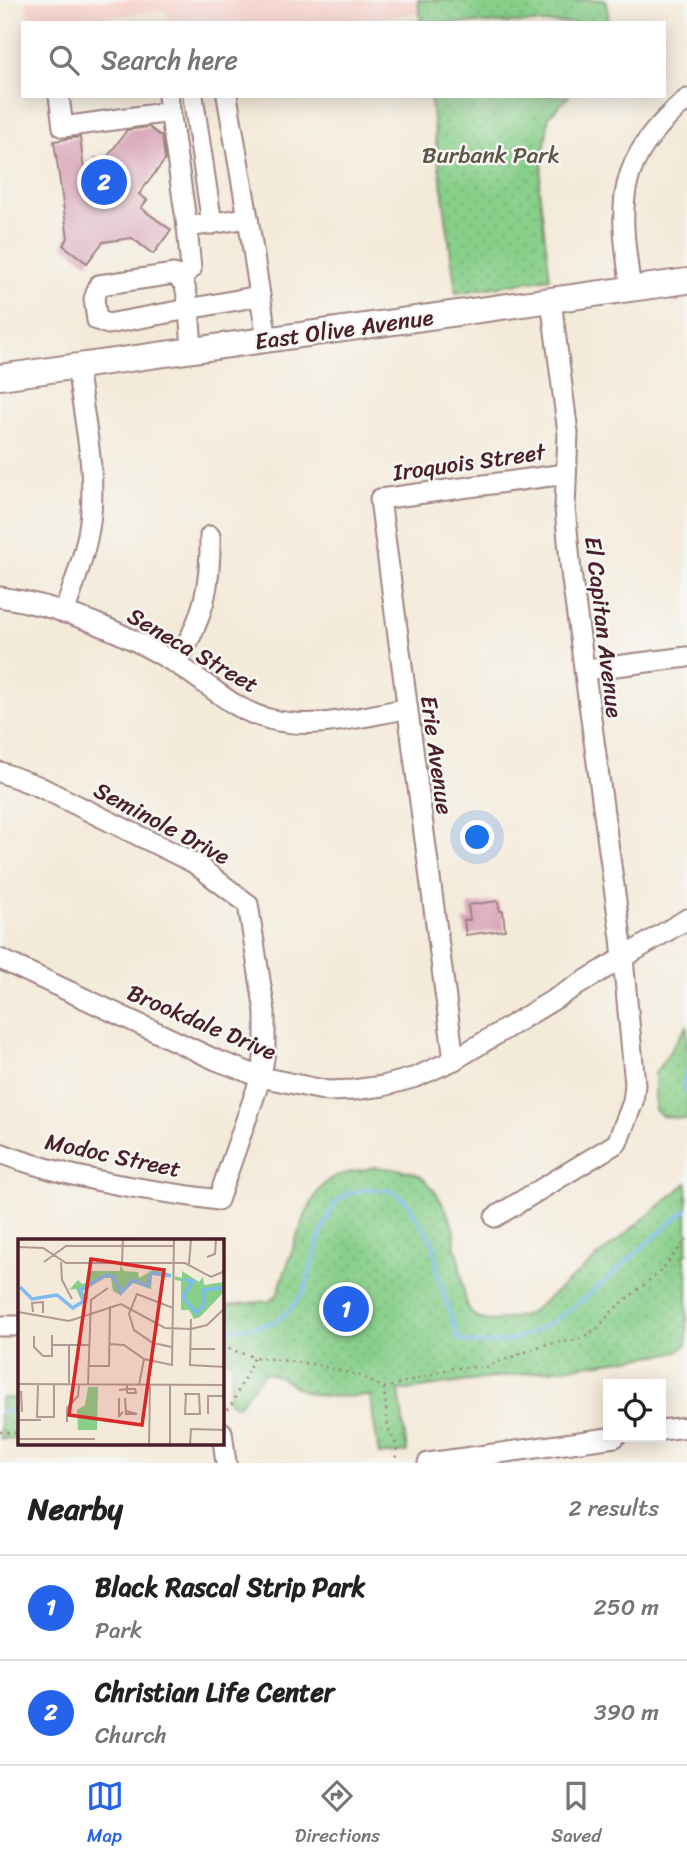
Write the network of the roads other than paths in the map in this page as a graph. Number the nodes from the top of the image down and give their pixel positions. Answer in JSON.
{"nodes":[{"id":1,"x":59,"y":98,"type":"edge"},
{"id":2,"x":193,"y":98,"type":"edge"},
{"id":3,"x":227,"y":98,"type":"edge"},
{"id":4,"x":687,"y":99,"type":"edge"},
{"id":5,"x":169,"y":104,"type":"edge"},
{"id":6,"x":247,"y":218,"type":"junction"},
{"id":7,"x":212,"y":224,"type":"junction"},
{"id":8,"x":187,"y":227,"type":"junction"},
{"id":9,"x":180,"y":279,"type":"junction"},
{"id":10,"x":687,"y":281,"type":"edge"},
{"id":11,"x":631,"y":289,"type":"junction"},
{"id":12,"x":259,"y":296,"type":"junction"},
{"id":13,"x":551,"y":300,"type":"junction"},
{"id":14,"x":188,"y":310,"type":"junction"},
{"id":15,"x":267,"y":340,"type":"junction"},
{"id":16,"x":192,"y":351,"type":"junction"},
{"id":17,"x":77,"y":366,"type":"junction"},
{"id":18,"x":0,"y":377,"type":"edge"},
{"id":19,"x":565,"y":474,"type":"junction"},
{"id":20,"x":380,"y":499,"type":"joint"},
{"id":21,"x":210,"y":536,"type":"dead end"},
{"id":22,"x":0,"y":597,"type":"edge"},
{"id":23,"x":64,"y":613,"type":"junction"},
{"id":24,"x":687,"y":657,"type":"edge"},
{"id":25,"x":176,"y":663,"type":"junction"},
{"id":26,"x":584,"y":670,"type":"junction"},
{"id":27,"x":406,"y":709,"type":"junction"},
{"id":28,"x":0,"y":772,"type":"edge"},
{"id":29,"x":687,"y":919,"type":"edge"},
{"id":30,"x":0,"y":959,"type":"edge"},
{"id":31,"x":622,"y":959,"type":"junction"},
{"id":32,"x":454,"y":1060,"type":"junction"},
{"id":33,"x":261,"y":1077,"type":"junction"},
{"id":34,"x":0,"y":1153,"type":"edge"},
{"id":35,"x":218,"y":1200,"type":"joint"},
{"id":36,"x":495,"y":1217,"type":"dead end"},
{"id":37,"x":0,"y":1326,"type":"edge"},
{"id":38,"x":18,"y":1326,"type":"edge"},
{"id":39,"x":687,"y":1427,"type":"edge"},
{"id":40,"x":666,"y":1429,"type":"edge"},
{"id":41,"x":603,"y":1439,"type":"edge"},
{"id":42,"x":428,"y":1463,"type":"edge"}],
"edges":[{"from":1,"to":5,"type":"street"},
{"from":2,"to":7,"type":"street"},
{"from":3,"to":6,"type":"street"},
{"from":4,"to":11,"type":"street"},
{"from":5,"to":8,"type":"street"},
{"from":6,"to":7,"type":"street"},
{"from":6,"to":12,"type":"street"},
{"from":7,"to":8,"type":"street"},
{"from":8,"to":9,"type":"street"},
{"from":9,"to":14,"type":"street"},
{"from":9,"to":14,"type":"street"},
{"from":10,"to":11,"type":"main road","name":"East Olive Avenue"},
{"from":11,"to":13,"type":"main road","name":"East Olive Avenue"},
{"from":12,"to":14,"type":"street"},
{"from":12,"to":15,"type":"street"},
{"from":13,"to":15,"type":"main road","name":"East Olive Avenue"},
{"from":13,"to":19,"type":"street","name":"El Capitan Avenue"},
{"from":14,"to":16,"type":"street"},
{"from":15,"to":16,"type":"main road","name":"East Olive Avenue"},
{"from":16,"to":17,"type":"main road","name":"East Olive Avenue"},
{"from":17,"to":18,"type":"main road","name":"East Olive Avenue"},
{"from":17,"to":23,"type":"street"},
{"from":19,"to":20,"type":"street","name":"Iroquois Street"},
{"from":19,"to":26,"type":"street","name":"El Capitan Avenue"},
{"from":20,"to":27,"type":"street","name":"Erie Avenue"},
{"from":21,"to":25,"type":"street"},
{"from":22,"to":23,"type":"street","name":"Seneca Street"},
{"from":23,"to":25,"type":"street","name":"Seneca Street"},
{"from":24,"to":26,"type":"street"},
{"from":25,"to":27,"type":"street","name":"Seneca Street"},
{"from":26,"to":31,"type":"street","name":"El Capitan Avenue"},
{"from":27,"to":32,"type":"street","name":"Erie Avenue"},
{"from":28,"to":33,"type":"street","name":"Seminole Drive"},
{"from":29,"to":31,"type":"street","name":"Brookdale Drive"},
{"from":30,"to":33,"type":"street","name":"Brookdale Drive"},
{"from":31,"to":32,"type":"street","name":"Brookdale Drive"},
{"from":31,"to":36,"type":"street","name":"El Capitan Avenue"},
{"from":32,"to":33,"type":"street","name":"Brookdale Drive"},
{"from":33,"to":35,"type":"street","name":"Seminole Drive"},
{"from":34,"to":35,"type":"street","name":"Modoc Street"},
{"from":37,"to":38,"type":"street"},
{"from":39,"to":40,"type":"street"},
{"from":41,"to":42,"type":"street"}]}
